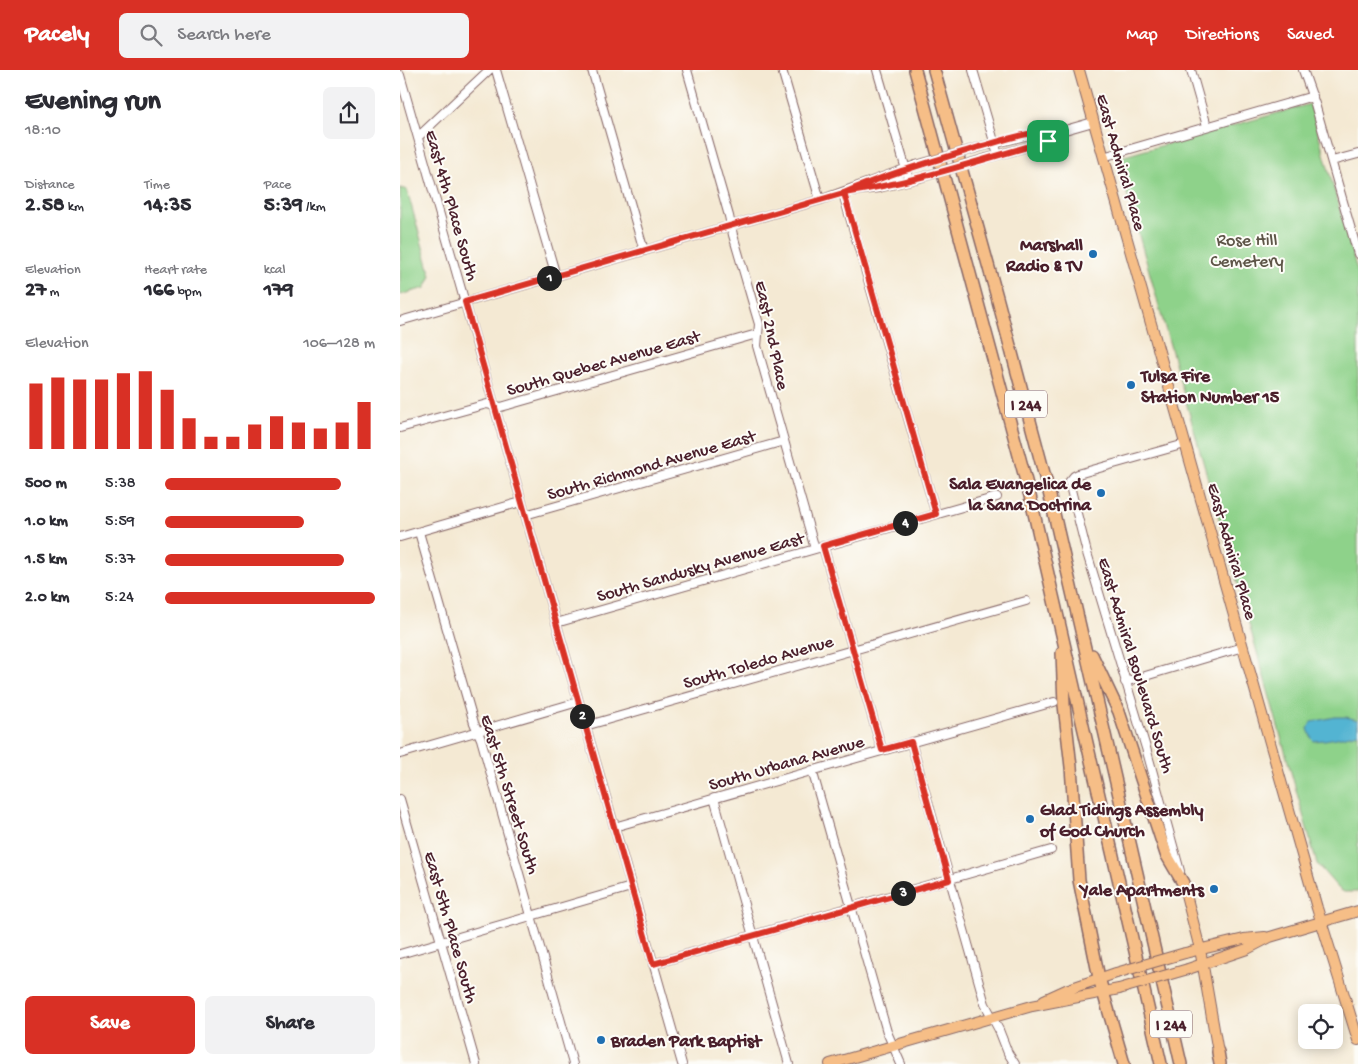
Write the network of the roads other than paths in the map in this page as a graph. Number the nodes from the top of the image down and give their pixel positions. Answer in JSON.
{"nodes":[{"id":1,"x":489,"y":70,"type":"edge"},
{"id":2,"x":496,"y":70,"type":"edge"},
{"id":3,"x":592,"y":70,"type":"edge"},
{"id":4,"x":687,"y":70,"type":"edge"},
{"id":5,"x":782,"y":70,"type":"edge"},
{"id":6,"x":878,"y":70,"type":"edge"},
{"id":7,"x":915,"y":70,"type":"edge"},
{"id":8,"x":934,"y":70,"type":"edge"},
{"id":9,"x":973,"y":70,"type":"edge"},
{"id":10,"x":1079,"y":70,"type":"edge"},
{"id":11,"x":1191,"y":70,"type":"edge"},
{"id":12,"x":1303,"y":70,"type":"edge"},
{"id":13,"x":400,"y":75,"type":"edge"},
{"id":14,"x":1313,"y":96,"type":"junction"},
{"id":15,"x":1093,"y":122,"type":"junction"},
{"id":16,"x":1207,"y":126,"type":"junction"},
{"id":17,"x":1058,"y":132,"type":"junction"},
{"id":18,"x":418,"y":137,"type":"junction"},
{"id":19,"x":994,"y":143,"type":"junction"},
{"id":20,"x":1358,"y":154,"type":"edge"},
{"id":21,"x":998,"y":155,"type":"junction"},
{"id":22,"x":1103,"y":157,"type":"junction"},
{"id":23,"x":1332,"y":161,"type":"junction"},
{"id":24,"x":906,"y":168,"type":"junction"},
{"id":25,"x":909,"y":180,"type":"junction"},
{"id":26,"x":844,"y":193,"type":"junction"},
{"id":27,"x":820,"y":200,"type":"junction"},
{"id":28,"x":731,"y":225,"type":"junction"},
{"id":29,"x":644,"y":251,"type":"junction"},
{"id":30,"x":1358,"y":254,"type":"edge"},
{"id":31,"x":556,"y":276,"type":"junction"},
{"id":32,"x":465,"y":302,"type":"junction"},
{"id":33,"x":400,"y":321,"type":"edge"},
{"id":34,"x":757,"y":334,"type":"junction"},
{"id":35,"x":494,"y":405,"type":"junction"},
{"id":36,"x":400,"y":428,"type":"edge"},
{"id":37,"x":784,"y":441,"type":"junction"},
{"id":38,"x":1185,"y":444,"type":"junction"},
{"id":39,"x":997,"y":497,"type":"dead end"},
{"id":40,"x":521,"y":502,"type":"junction"},
{"id":41,"x":936,"y":514,"type":"junction"},
{"id":42,"x":525,"y":515,"type":"junction"},
{"id":43,"x":419,"y":532,"type":"junction"},
{"id":44,"x":400,"y":537,"type":"edge"},
{"id":45,"x":819,"y":548,"type":"junction"},
{"id":46,"x":1026,"y":600,"type":"dead end"},
{"id":47,"x":556,"y":623,"type":"junction"},
{"id":48,"x":1061,"y":626,"type":"junction"},
{"id":49,"x":1082,"y":635,"type":"junction"},
{"id":50,"x":1243,"y":647,"type":"junction"},
{"id":51,"x":853,"y":649,"type":"junction"},
{"id":52,"x":1125,"y":682,"type":"junction"},
{"id":53,"x":578,"y":702,"type":"junction"},
{"id":54,"x":1054,"y":702,"type":"dead end"},
{"id":55,"x":585,"y":726,"type":"junction"},
{"id":56,"x":477,"y":731,"type":"junction"},
{"id":57,"x":911,"y":742,"type":"junction"},
{"id":58,"x":882,"y":750,"type":"junction"},
{"id":59,"x":400,"y":754,"type":"edge"},
{"id":60,"x":812,"y":770,"type":"junction"},
{"id":61,"x":400,"y":798,"type":"edge"},
{"id":62,"x":714,"y":798,"type":"junction"},
{"id":63,"x":614,"y":827,"type":"junction"},
{"id":64,"x":1051,"y":850,"type":"dead end"},
{"id":65,"x":949,"y":880,"type":"junction"},
{"id":66,"x":1183,"y":883,"type":"junction"},
{"id":67,"x":631,"y":887,"type":"junction"},
{"id":68,"x":851,"y":907,"type":"junction"},
{"id":69,"x":1358,"y":911,"type":"edge"},
{"id":70,"x":531,"y":916,"type":"junction"},
{"id":71,"x":1322,"y":922,"type":"junction"},
{"id":72,"x":752,"y":935,"type":"junction"},
{"id":73,"x":1270,"y":937,"type":"junction"},
{"id":74,"x":441,"y":942,"type":"junction"},
{"id":75,"x":1200,"y":949,"type":"junction"},
{"id":76,"x":400,"y":954,"type":"edge"},
{"id":77,"x":653,"y":964,"type":"junction"},
{"id":78,"x":1203,"y":964,"type":"junction"},
{"id":79,"x":1099,"y":978,"type":"junction"},
{"id":80,"x":1103,"y":993,"type":"junction"},
{"id":81,"x":1032,"y":1006,"type":"junction"},
{"id":82,"x":992,"y":1017,"type":"junction"},
{"id":83,"x":1358,"y":1040,"type":"edge"},
{"id":84,"x":893,"y":1046,"type":"junction"},
{"id":85,"x":1220,"y":1060,"type":"edge"},
{"id":86,"x":476,"y":1064,"type":"edge"},
{"id":87,"x":573,"y":1064,"type":"edge"},
{"id":88,"x":682,"y":1064,"type":"edge"},
{"id":89,"x":789,"y":1064,"type":"edge"},
{"id":90,"x":830,"y":1064,"type":"edge"},
{"id":91,"x":901,"y":1064,"type":"edge"},
{"id":92,"x":1015,"y":1064,"type":"edge"},
{"id":93,"x":1124,"y":1064,"type":"edge"},
{"id":94,"x":1161,"y":1064,"type":"edge"},
{"id":95,"x":1180,"y":1064,"type":"edge"}],
"edges":[{"from":1,"to":18,"type":"street"},
{"from":2,"to":31,"type":"street"},
{"from":3,"to":29,"type":"street"},
{"from":4,"to":28,"type":"street","name":"East 2nd Place"},
{"from":5,"to":27,"type":"street"},
{"from":6,"to":24,"type":"street"},
{"from":7,"to":48,"type":"highway","number":"I 244"},
{"from":8,"to":49,"type":"highway","number":"I 244"},
{"from":9,"to":19,"type":"street"},
{"from":10,"to":15,"type":"main road","name":"East Admiral Place"},
{"from":11,"to":16,"type":"street"},
{"from":12,"to":14,"type":"street"},
{"from":13,"to":18,"type":"street","name":"East 4th Place South"},
{"from":14,"to":16,"type":"street"},
{"from":14,"to":23,"type":"street"},
{"from":15,"to":17,"type":"street"},
{"from":15,"to":22,"type":"main road","name":"East Admiral Place"},
{"from":16,"to":22,"type":"street"},
{"from":17,"to":19,"type":"street"},
{"from":17,"to":21,"type":"street"},
{"from":18,"to":32,"type":"street","name":"East 4th Place South"},
{"from":19,"to":21,"type":"street"},
{"from":19,"to":24,"type":"street","bridge":true},
{"from":20,"to":23,"type":"street"},
{"from":21,"to":25,"type":"street","bridge":true},
{"from":22,"to":38,"type":"main road","name":"East Admiral Place"},
{"from":23,"to":30,"type":"street"},
{"from":24,"to":25,"type":"street"},
{"from":24,"to":26,"type":"street"},
{"from":25,"to":26,"type":"street"},
{"from":26,"to":27,"type":"street"},
{"from":26,"to":41,"type":"street"},
{"from":27,"to":28,"type":"street"},
{"from":28,"to":29,"type":"street"},
{"from":28,"to":34,"type":"street","name":"East 2nd Place"},
{"from":29,"to":31,"type":"street"},
{"from":31,"to":32,"type":"street"},
{"from":32,"to":33,"type":"street"},
{"from":32,"to":35,"type":"street","name":"East 4th Place South"},
{"from":34,"to":35,"type":"street","name":"South Quebec Avenue East"},
{"from":34,"to":37,"type":"street","name":"East 2nd Place"},
{"from":35,"to":36,"type":"street","name":"South Quebec Avenue East"},
{"from":35,"to":40,"type":"street","name":"East 4th Place South"},
{"from":37,"to":42,"type":"street","name":"South Richmond Avenue East"},
{"from":37,"to":45,"type":"street","name":"East 2nd Place"},
{"from":38,"to":50,"type":"main road","name":"East Admiral Place"},
{"from":38,"to":52,"type":"street","name":"East Admiral Boulevard South"},
{"from":39,"to":41,"type":"street","name":"South Sandusky Avenue East"},
{"from":40,"to":42,"type":"street","name":"East 4th Place South"},
{"from":40,"to":43,"type":"street"},
{"from":41,"to":45,"type":"street","name":"South Sandusky Avenue East"},
{"from":42,"to":47,"type":"street","name":"East 4th Place South"},
{"from":43,"to":44,"type":"street"},
{"from":43,"to":56,"type":"street","name":"East 5th Street South"},
{"from":45,"to":47,"type":"street","name":"South Sandusky Avenue East"},
{"from":45,"to":51,"type":"street","name":"East 2nd Place"},
{"from":46,"to":51,"type":"street","name":"South Toledo Avenue"},
{"from":47,"to":53,"type":"street","name":"East 4th Place South"},
{"from":48,"to":79,"type":"highway"},
{"from":48,"to":94,"type":"highway","number":"I 244"},
{"from":49,"to":66,"type":"highway"},
{"from":49,"to":95,"type":"highway","number":"I 244"},
{"from":50,"to":52,"type":"street"},
{"from":50,"to":71,"type":"main road","name":"East Admiral Place"},
{"from":51,"to":55,"type":"street","name":"South Toledo Avenue"},
{"from":51,"to":58,"type":"street","name":"East 2nd Place"},
{"from":52,"to":66,"type":"street","name":"East Admiral Boulevard South"},
{"from":53,"to":55,"type":"street","name":"East 4th Place South"},
{"from":53,"to":56,"type":"street"},
{"from":54,"to":57,"type":"street","name":"South Urbana Avenue"},
{"from":55,"to":63,"type":"street","name":"East 4th Place South"},
{"from":56,"to":59,"type":"street"},
{"from":56,"to":70,"type":"street","name":"East 5th Street South"},
{"from":57,"to":58,"type":"street","name":"South Urbana Avenue"},
{"from":57,"to":65,"type":"street"},
{"from":58,"to":60,"type":"street","name":"South Urbana Avenue"},
{"from":60,"to":62,"type":"street","name":"South Urbana Avenue"},
{"from":60,"to":68,"type":"street"},
{"from":61,"to":74,"type":"street","name":"East 5th Place South"},
{"from":62,"to":63,"type":"street","name":"South Urbana Avenue"},
{"from":62,"to":72,"type":"street"},
{"from":63,"to":67,"type":"street","name":"East 4th Place South"},
{"from":64,"to":65,"type":"street"},
{"from":65,"to":68,"type":"street"},
{"from":65,"to":82,"type":"street"},
{"from":66,"to":75,"type":"main road","name":"East Admiral Boulevard South"},
{"from":67,"to":70,"type":"street"},
{"from":67,"to":77,"type":"street","name":"East 4th Place South"},
{"from":68,"to":72,"type":"street"},
{"from":68,"to":84,"type":"street"},
{"from":69,"to":71,"type":"main road"},
{"from":70,"to":74,"type":"street"},
{"from":70,"to":87,"type":"street","name":"East 5th Street South"},
{"from":71,"to":73,"type":"main road"},
{"from":71,"to":83,"type":"main road","name":"East Admiral Place"},
{"from":72,"to":77,"type":"street"},
{"from":72,"to":89,"type":"street"},
{"from":73,"to":75,"type":"main road"},
{"from":73,"to":78,"type":"main road"},
{"from":74,"to":76,"type":"street"},
{"from":74,"to":86,"type":"street","name":"East 5th Place South"},
{"from":75,"to":78,"type":"main road","name":"East Admiral Boulevard South"},
{"from":75,"to":79,"type":"main road","bridge":true},
{"from":77,"to":88,"type":"street","name":"East 4th Place South"},
{"from":78,"to":80,"type":"main road","bridge":true},
{"from":78,"to":85,"type":"main road","name":"East Admiral Boulevard South"},
{"from":79,"to":80,"type":"highway"},
{"from":79,"to":81,"type":"main road"},
{"from":80,"to":81,"type":"main road"},
{"from":80,"to":93,"type":"highway"},
{"from":81,"to":82,"type":"main road"},
{"from":82,"to":84,"type":"main road"},
{"from":82,"to":92,"type":"street"},
{"from":84,"to":90,"type":"main road"},
{"from":84,"to":91,"type":"street"}]}
